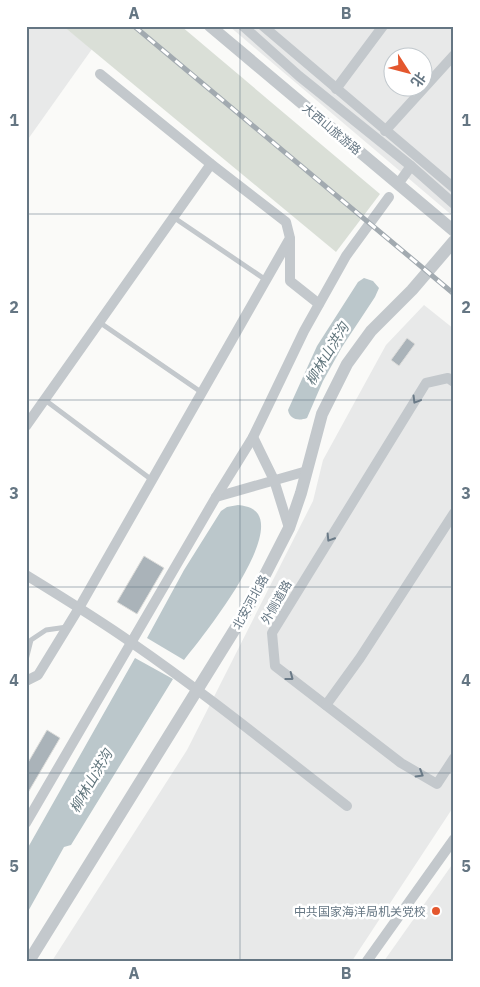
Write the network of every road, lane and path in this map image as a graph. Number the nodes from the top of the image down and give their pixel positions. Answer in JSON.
{"nodes":[{"id":1,"x":210,"y":26,"type":"edge"},
{"id":2,"x":243,"y":26,"type":"edge"},
{"id":3,"x":263,"y":26,"type":"edge"},
{"id":4,"x":383,"y":26,"type":"edge"},
{"id":5,"x":454,"y":54,"type":"edge"},
{"id":6,"x":100,"y":74,"type":"dead end"},
{"id":7,"x":336,"y":89,"type":"junction"},
{"id":8,"x":385,"y":130,"type":"junction"},
{"id":9,"x":211,"y":164,"type":"junction"},
{"id":10,"x":411,"y":166,"type":"junction"},
{"id":11,"x":401,"y":180,"type":"dead end"},
{"id":12,"x":454,"y":188,"type":"edge"},
{"id":13,"x":389,"y":197,"type":"dead end"},
{"id":14,"x":454,"y":204,"type":"edge"},
{"id":15,"x":173,"y":217,"type":"junction"},
{"id":16,"x":454,"y":232,"type":"edge"},
{"id":17,"x":290,"y":238,"type":"junction"},
{"id":18,"x":454,"y":241,"type":"edge"},
{"id":19,"x":266,"y":280,"type":"junction"},
{"id":20,"x":319,"y":304,"type":"junction"},
{"id":21,"x":99,"y":322,"type":"junction"},
{"id":22,"x":454,"y":382,"type":"edge"},
{"id":23,"x":202,"y":393,"type":"junction"},
{"id":24,"x":45,"y":400,"type":"junction"},
{"id":25,"x":26,"y":426,"type":"edge"},
{"id":26,"x":253,"y":438,"type":"junction"},
{"id":27,"x":307,"y":471,"type":"junction"},
{"id":28,"x":152,"y":480,"type":"junction"},
{"id":29,"x":274,"y":480,"type":"junction"},
{"id":30,"x":216,"y":497,"type":"junction"},
{"id":31,"x":454,"y":513,"type":"edge"},
{"id":32,"x":290,"y":528,"type":"junction"},
{"id":33,"x":26,"y":575,"type":"edge"},
{"id":34,"x":80,"y":608,"type":"junction"},
{"id":35,"x":67,"y":627,"type":"junction"},
{"id":36,"x":132,"y":642,"type":"junction"},
{"id":37,"x":26,"y":660,"type":"edge"},
{"id":38,"x":26,"y":681,"type":"edge"},
{"id":39,"x":197,"y":690,"type":"junction"},
{"id":40,"x":326,"y":704,"type":"junction"},
{"id":41,"x":454,"y":758,"type":"edge"},
{"id":42,"x":347,"y":806,"type":"dead end"},
{"id":43,"x":26,"y":823,"type":"edge"},
{"id":44,"x":454,"y":839,"type":"edge"},
{"id":45,"x":28,"y":961,"type":"edge"},
{"id":46,"x":367,"y":961,"type":"edge"}],
"edges":[{"from":1,"to":16,"type":"street","name":"大西山旅游路"},
{"from":2,"to":10,"type":"street"},
{"from":3,"to":7,"type":"street"},
{"from":4,"to":7,"type":"street"},
{"from":5,"to":8,"type":"street"},
{"from":6,"to":9,"type":"street"},
{"from":7,"to":8,"type":"street"},
{"from":8,"to":12,"type":"street"},
{"from":9,"to":15,"type":"street"},
{"from":9,"to":17,"type":"street"},
{"from":10,"to":11,"type":"street"},
{"from":10,"to":14,"type":"street"},
{"from":13,"to":20,"type":"street"},
{"from":15,"to":19,"type":"lane"},
{"from":15,"to":21,"type":"street"},
{"from":17,"to":19,"type":"street"},
{"from":17,"to":20,"type":"street"},
{"from":18,"to":27,"type":"street","name":"北安河北路"},
{"from":19,"to":23,"type":"street"},
{"from":20,"to":26,"type":"street"},
{"from":21,"to":23,"type":"lane"},
{"from":21,"to":24,"type":"street"},
{"from":22,"to":40,"type":"street","name":"外侧道路","one_way":true},
{"from":23,"to":28,"type":"street"},
{"from":24,"to":25,"type":"street"},
{"from":24,"to":28,"type":"lane"},
{"from":26,"to":29,"type":"street"},
{"from":26,"to":30,"type":"street"},
{"from":27,"to":29,"type":"street"},
{"from":27,"to":32,"type":"street","name":"北安河北路"},
{"from":28,"to":34,"type":"street"},
{"from":29,"to":30,"type":"street"},
{"from":29,"to":32,"type":"street"},
{"from":30,"to":36,"type":"street"},
{"from":31,"to":40,"type":"street"},
{"from":32,"to":39,"type":"street","name":"北安河北路"},
{"from":33,"to":34,"type":"street"},
{"from":34,"to":35,"type":"street"},
{"from":34,"to":36,"type":"street"},
{"from":35,"to":37,"type":"lane"},
{"from":35,"to":38,"type":"street"},
{"from":36,"to":39,"type":"street"},
{"from":36,"to":43,"type":"street"},
{"from":39,"to":42,"type":"street"},
{"from":39,"to":45,"type":"street","name":"北安河北路"},
{"from":40,"to":41,"type":"street","name":"外侧道路","one_way":true},
{"from":44,"to":46,"type":"street"}]}
